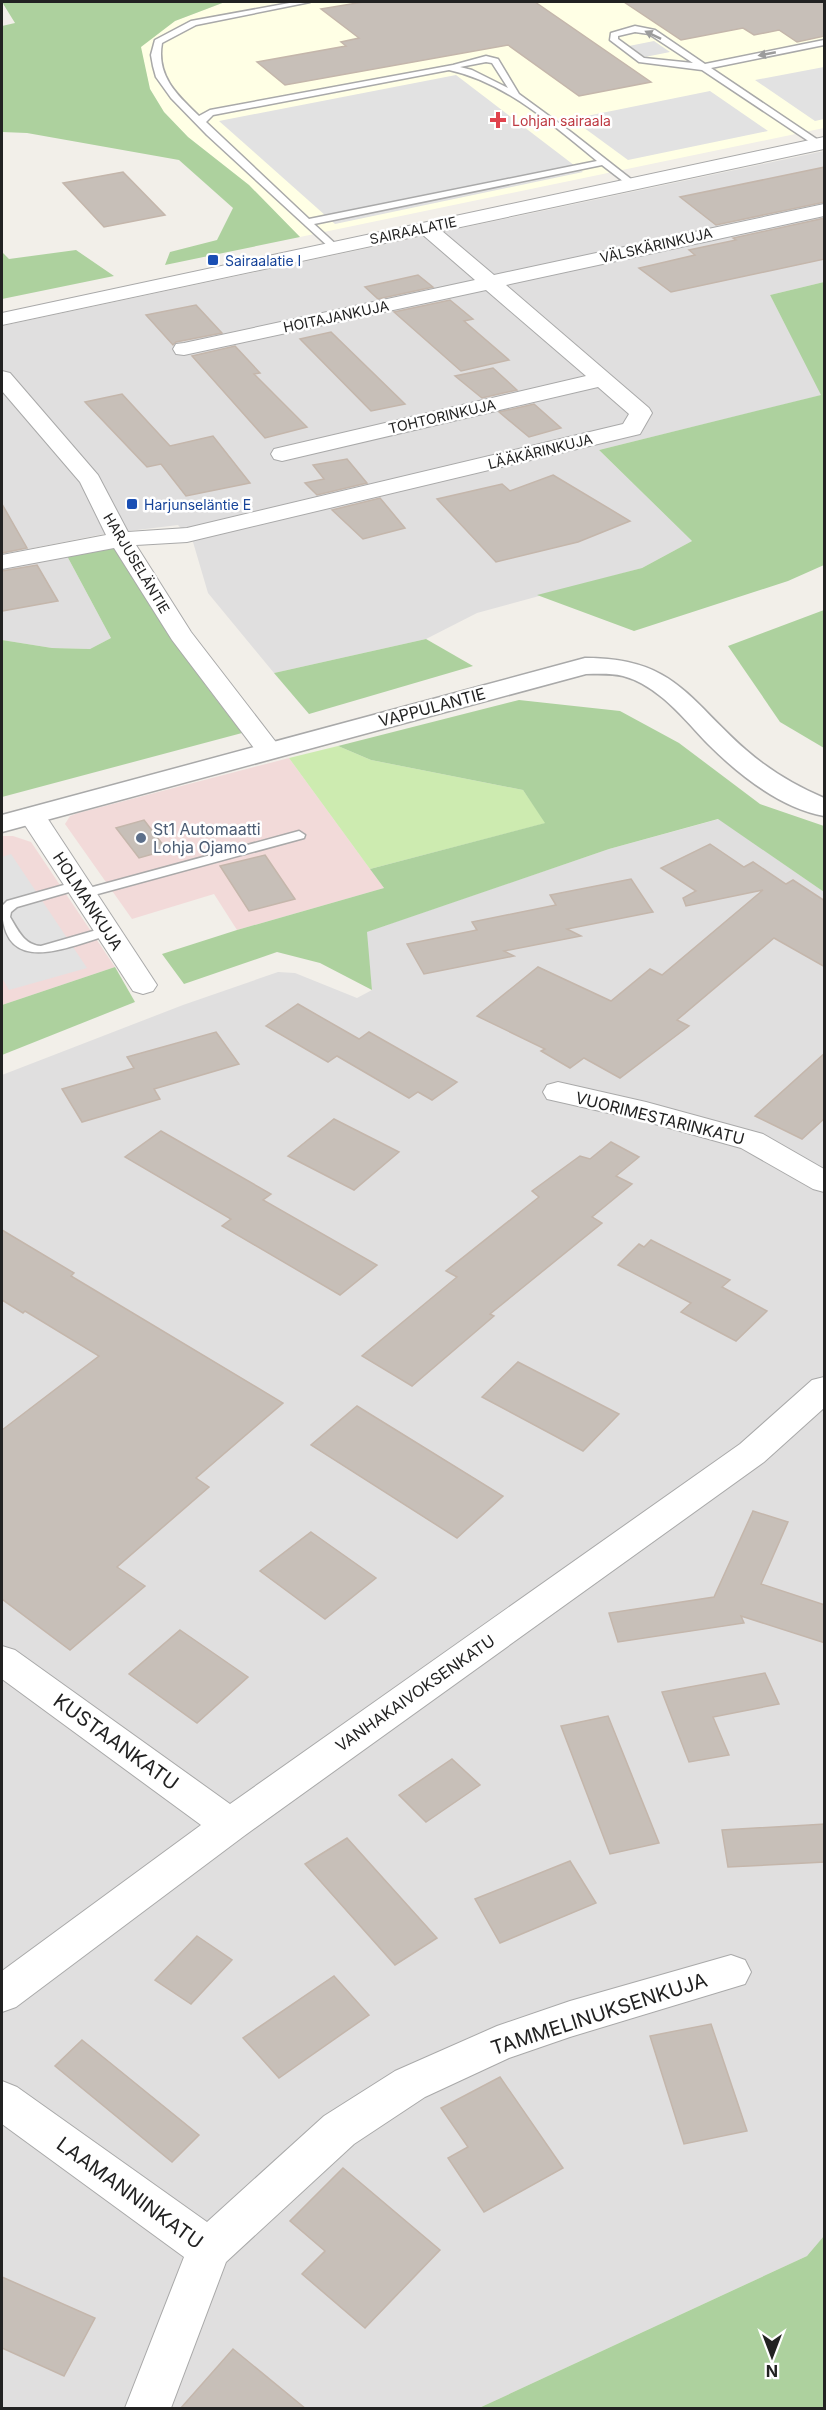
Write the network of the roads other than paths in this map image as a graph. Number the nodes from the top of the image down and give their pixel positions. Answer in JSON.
{"nodes":[{"id":1,"x":306,"y":2,"type":"edge"},
{"id":2,"x":825,"y":42,"type":"edge"},
{"id":3,"x":449,"y":67,"type":"junction"},
{"id":4,"x":702,"y":67,"type":"junction"},
{"id":5,"x":519,"y":98,"type":"junction"},
{"id":6,"x":201,"y":122,"type":"junction"},
{"id":7,"x":822,"y":144,"type":"edge"},
{"id":8,"x":603,"y":162,"type":"junction"},
{"id":9,"x":631,"y":183,"type":"junction"},
{"id":10,"x":825,"y":210,"type":"edge"},
{"id":11,"x":308,"y":222,"type":"junction"},
{"id":12,"x":426,"y":228,"type":"junction"},
{"id":13,"x":334,"y":247,"type":"junction"},
{"id":14,"x":488,"y":283,"type":"junction"},
{"id":15,"x":2,"y":319,"type":"edge"},
{"id":16,"x":184,"y":349,"type":"dead end"},
{"id":17,"x":2,"y":378,"type":"edge"},
{"id":18,"x":603,"y":379,"type":"junction"},
{"id":19,"x":282,"y":454,"type":"dead end"},
{"id":20,"x":120,"y":539,"type":"junction"},
{"id":21,"x":2,"y":562,"type":"edge"},
{"id":22,"x":270,"y":750,"type":"junction"},
{"id":23,"x":825,"y":808,"type":"edge"},
{"id":24,"x":32,"y":816,"type":"junction"},
{"id":25,"x":2,"y":824,"type":"edge"},
{"id":26,"x":299,"y":835,"type":"dead end"},
{"id":27,"x":80,"y":889,"type":"junction"},
{"id":28,"x":107,"y":931,"type":"junction"},
{"id":29,"x":143,"y":985,"type":"dead end"},
{"id":30,"x":558,"y":1092,"type":"dead end"},
{"id":31,"x":825,"y":1182,"type":"edge"},
{"id":32,"x":825,"y":1389,"type":"edge"},
{"id":33,"x":2,"y":1660,"type":"edge"},
{"id":34,"x":230,"y":1825,"type":"junction"},
{"id":35,"x":731,"y":1972,"type":"dead end"},
{"id":36,"x":2,"y":1994,"type":"edge"},
{"id":37,"x":2,"y":2100,"type":"edge"},
{"id":38,"x":209,"y":2249,"type":"junction"},
{"id":39,"x":148,"y":2409,"type":"edge"}],
"edges":[{"from":1,"to":6,"type":"lane"},
{"from":2,"to":4,"type":"lane","one_way":true},
{"from":3,"to":5,"type":"lane"},
{"from":3,"to":5,"type":"lane"},
{"from":3,"to":6,"type":"lane"},
{"from":4,"to":4,"type":"lane","one_way":true},
{"from":4,"to":7,"type":"lane"},
{"from":5,"to":8,"type":"lane"},
{"from":6,"to":11,"type":"lane"},
{"from":7,"to":9,"type":"street","name":"SAIRAALATIE"},
{"from":8,"to":9,"type":"lane"},
{"from":8,"to":11,"type":"lane"},
{"from":9,"to":12,"type":"street","name":"SAIRAALATIE"},
{"from":10,"to":14,"type":"street","name":"VÄLSKÄRINKUJA"},
{"from":11,"to":13,"type":"lane"},
{"from":12,"to":13,"type":"street","name":"SAIRAALATIE"},
{"from":12,"to":14,"type":"street","name":"LÄÄKÄRINKUJA"},
{"from":13,"to":15,"type":"street","name":"SAIRAALATIE"},
{"from":14,"to":16,"type":"street","name":"HOITAJANKUJA"},
{"from":14,"to":18,"type":"street","name":"LÄÄKÄRINKUJA"},
{"from":17,"to":20,"type":"street","name":"HARJUSELÄNTIE"},
{"from":18,"to":19,"type":"street","name":"TOHTORINKUJA"},
{"from":18,"to":20,"type":"street","name":"LÄÄKÄRINKUJA"},
{"from":20,"to":21,"type":"street"},
{"from":20,"to":22,"type":"street","name":"HARJUSELÄNTIE"},
{"from":22,"to":23,"type":"street","name":"VAPPULANTIE"},
{"from":22,"to":24,"type":"street","name":"VAPPULANTIE"},
{"from":24,"to":25,"type":"street","name":"VAPPULANTIE"},
{"from":24,"to":27,"type":"street","name":"HOLMANKUJA"},
{"from":26,"to":27,"type":"lane"},
{"from":27,"to":28,"type":"street","name":"HOLMANKUJA"},
{"from":27,"to":28,"type":"lane"},
{"from":28,"to":29,"type":"street","name":"HOLMANKUJA"},
{"from":30,"to":31,"type":"street","name":"VUORIMESTARINKATU"},
{"from":32,"to":34,"type":"street","name":"VANHAKAIVOKSENKATU"},
{"from":33,"to":34,"type":"street","name":"KUSTAANKATU"},
{"from":34,"to":36,"type":"street","name":"VANHAKAIVOKSENKATU"},
{"from":35,"to":38,"type":"street","name":"TAMMELINUKSENKUJA"},
{"from":37,"to":38,"type":"street","name":"LAAMANNINKATU"},
{"from":38,"to":39,"type":"street","name":"LAAMANNINKATU"}]}
